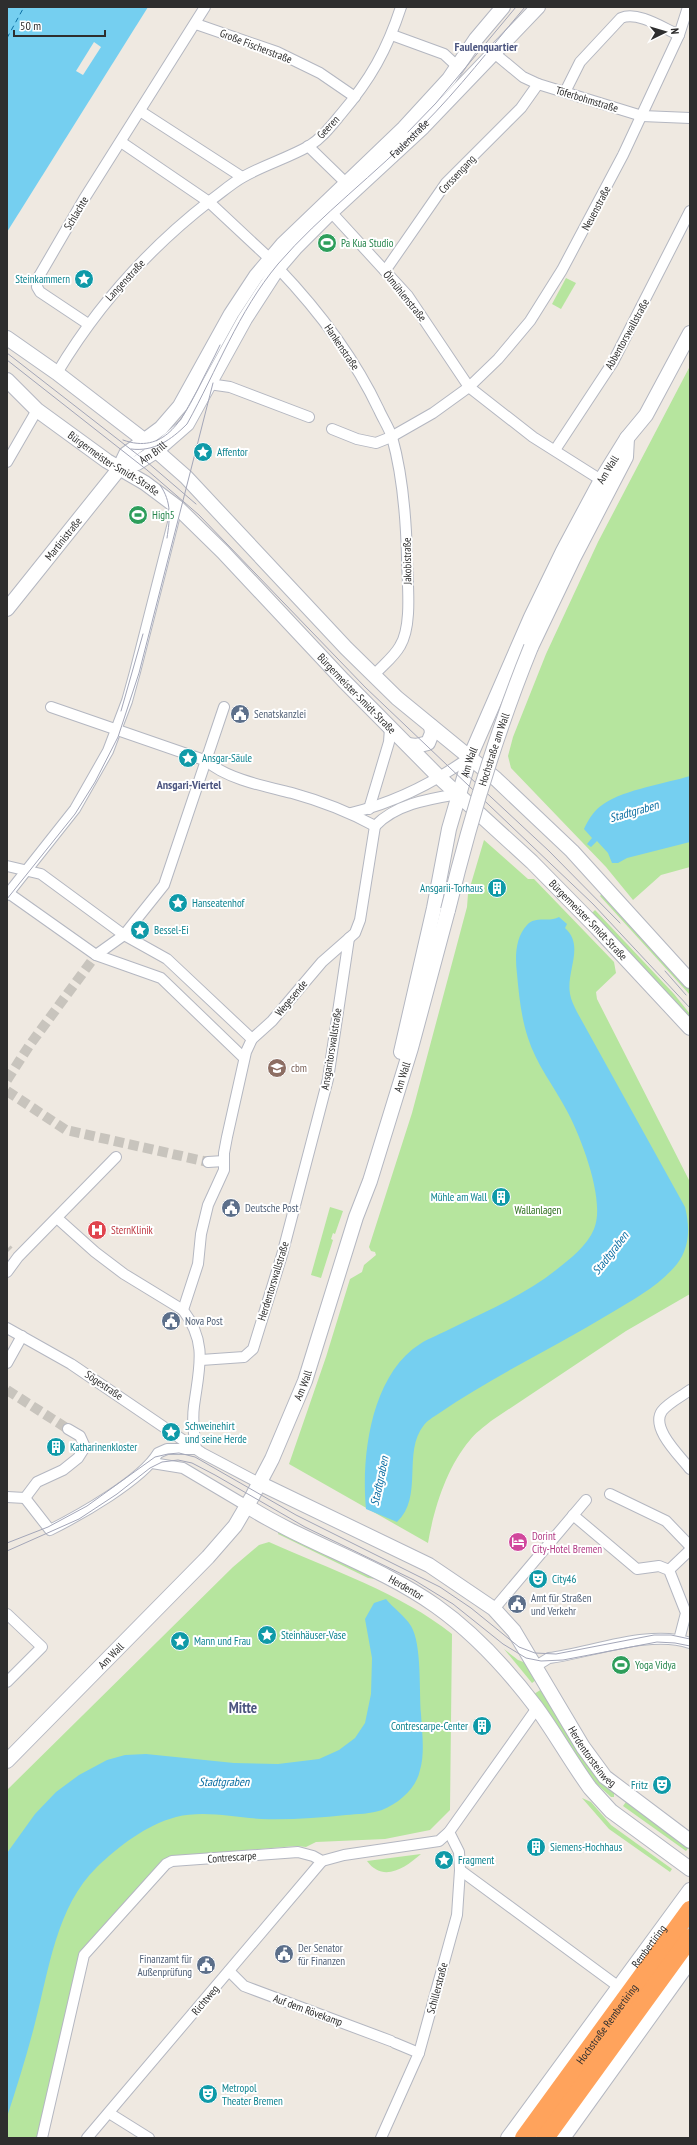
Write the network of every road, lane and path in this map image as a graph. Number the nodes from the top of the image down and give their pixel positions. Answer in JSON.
{"nodes":[{"id":1,"x":205,"y":7,"type":"edge"},
{"id":2,"x":401,"y":7,"type":"edge"},
{"id":3,"x":503,"y":7,"type":"edge"},
{"id":4,"x":538,"y":7,"type":"edge"},
{"id":5,"x":688,"y":7,"type":"edge"},
{"id":6,"x":196,"y":24,"type":"junction"},
{"id":7,"x":392,"y":35,"type":"junction"},
{"id":8,"x":679,"y":35,"type":"junction"},
{"id":9,"x":494,"y":53,"type":"junction"},
{"id":10,"x":458,"y":67,"type":"junction"},
{"id":11,"x":538,"y":84,"type":"junction"},
{"id":12,"x":565,"y":92,"type":"junction"},
{"id":13,"x":355,"y":97,"type":"junction"},
{"id":14,"x":140,"y":111,"type":"junction"},
{"id":15,"x":642,"y":116,"type":"junction"},
{"id":16,"x":690,"y":118,"type":"edge"},
{"id":17,"x":121,"y":142,"type":"junction"},
{"id":18,"x":308,"y":146,"type":"junction"},
{"id":19,"x":242,"y":177,"type":"junction"},
{"id":20,"x":346,"y":182,"type":"junction"},
{"id":21,"x":210,"y":202,"type":"junction"},
{"id":22,"x":690,"y":211,"type":"edge"},
{"id":23,"x":331,"y":212,"type":"junction"},
{"id":24,"x":274,"y":263,"type":"junction"},
{"id":25,"x":386,"y":271,"type":"junction"},
{"id":26,"x":88,"y":324,"type":"junction"},
{"id":27,"x":690,"y":333,"type":"edge"},
{"id":28,"x":7,"y":338,"type":"edge"},
{"id":29,"x":57,"y":373,"type":"junction"},
{"id":30,"x":7,"y":380,"type":"edge"},
{"id":31,"x":209,"y":384,"type":"junction"},
{"id":32,"x":469,"y":387,"type":"junction"},
{"id":33,"x":37,"y":410,"type":"junction"},
{"id":34,"x":309,"y":416,"type":"dead end"},
{"id":35,"x":332,"y":429,"type":"dead end"},
{"id":36,"x":392,"y":437,"type":"junction"},
{"id":37,"x":627,"y":438,"type":"junction"},
{"id":38,"x":144,"y":440,"type":"junction"},
{"id":39,"x":555,"y":450,"type":"junction"},
{"id":40,"x":156,"y":451,"type":"junction"},
{"id":41,"x":7,"y":462,"type":"edge"},
{"id":42,"x":119,"y":469,"type":"junction"},
{"id":43,"x":601,"y":480,"type":"junction"},
{"id":44,"x":178,"y":507,"type":"junction"},
{"id":45,"x":7,"y":609,"type":"edge"},
{"id":46,"x":374,"y":675,"type":"junction"},
{"id":47,"x":51,"y":707,"type":"dead end"},
{"id":48,"x":224,"y":708,"type":"dead end"},
{"id":49,"x":431,"y":726,"type":"junction"},
{"id":50,"x":390,"y":728,"type":"junction"},
{"id":51,"x":117,"y":729,"type":"junction"},
{"id":52,"x":408,"y":745,"type":"junction"},
{"id":53,"x":470,"y":757,"type":"junction"},
{"id":54,"x":207,"y":761,"type":"junction"},
{"id":55,"x":440,"y":778,"type":"junction"},
{"id":56,"x":458,"y":794,"type":"junction"},
{"id":57,"x":369,"y":809,"type":"junction"},
{"id":58,"x":351,"y":813,"type":"junction"},
{"id":59,"x":375,"y":826,"type":"junction"},
{"id":60,"x":7,"y":866,"type":"edge"},
{"id":61,"x":27,"y":871,"type":"junction"},
{"id":62,"x":8,"y":893,"type":"edge"},
{"id":63,"x":124,"y":935,"type":"junction"},
{"id":64,"x":350,"y":938,"type":"junction"},
{"id":65,"x":96,"y":955,"type":"junction"},
{"id":66,"x":690,"y":980,"type":"edge"},
{"id":67,"x":690,"y":1028,"type":"edge"},
{"id":68,"x":252,"y":1039,"type":"junction"},
{"id":69,"x":244,"y":1062,"type":"junction"},
{"id":70,"x":402,"y":1078,"type":"junction"},
{"id":71,"x":116,"y":1157,"type":"dead end"},
{"id":72,"x":308,"y":1160,"type":"joint"},
{"id":73,"x":224,"y":1161,"type":"junction"},
{"id":74,"x":208,"y":1162,"type":"tunnel mouth"},
{"id":75,"x":57,"y":1218,"type":"junction"},
{"id":76,"x":9,"y":1251,"type":"dead end"},
{"id":77,"x":18,"y":1257,"type":"junction"},
{"id":78,"x":7,"y":1272,"type":"edge"},
{"id":79,"x":183,"y":1310,"type":"junction"},
{"id":80,"x":7,"y":1328,"type":"edge"},
{"id":81,"x":22,"y":1336,"type":"junction"},
{"id":82,"x":201,"y":1360,"type":"junction"},
{"id":83,"x":7,"y":1363,"type":"edge"},
{"id":84,"x":690,"y":1390,"type":"edge"},
{"id":85,"x":68,"y":1429,"type":"tunnel mouth"},
{"id":86,"x":196,"y":1450,"type":"junction"},
{"id":87,"x":152,"y":1463,"type":"junction"},
{"id":88,"x":690,"y":1469,"type":"edge"},
{"id":89,"x":259,"y":1483,"type":"junction"},
{"id":90,"x":610,"y":1494,"type":"dead end"},
{"id":91,"x":7,"y":1497,"type":"edge"},
{"id":92,"x":25,"y":1498,"type":"junction"},
{"id":93,"x":586,"y":1500,"type":"dead end"},
{"id":94,"x":247,"y":1506,"type":"junction"},
{"id":95,"x":573,"y":1515,"type":"junction"},
{"id":96,"x":690,"y":1546,"type":"edge"},
{"id":97,"x":690,"y":1550,"type":"edge"},
{"id":98,"x":669,"y":1570,"type":"junction"},
{"id":99,"x":494,"y":1609,"type":"junction"},
{"id":100,"x":7,"y":1614,"type":"edge"},
{"id":101,"x":679,"y":1640,"type":"junction"},
{"id":102,"x":690,"y":1643,"type":"edge"},
{"id":103,"x":536,"y":1666,"type":"junction"},
{"id":104,"x":7,"y":1682,"type":"edge"},
{"id":105,"x":537,"y":1708,"type":"junction"},
{"id":106,"x":7,"y":1761,"type":"edge"},
{"id":107,"x":624,"y":1792,"type":"junction"},
{"id":108,"x":611,"y":1811,"type":"junction"},
{"id":109,"x":449,"y":1832,"type":"junction"},
{"id":110,"x":690,"y":1841,"type":"edge"},
{"id":111,"x":322,"y":1861,"type":"junction"},
{"id":112,"x":690,"y":1869,"type":"edge"},
{"id":113,"x":460,"y":1870,"type":"junction"},
{"id":114,"x":690,"y":1890,"type":"edge"},
{"id":115,"x":690,"y":1910,"type":"edge"},
{"id":116,"x":690,"y":1938,"type":"edge"},
{"id":117,"x":690,"y":1961,"type":"edge"},
{"id":118,"x":229,"y":1971,"type":"junction"},
{"id":119,"x":619,"y":1987,"type":"junction"},
{"id":120,"x":419,"y":2053,"type":"junction"},
{"id":121,"x":578,"y":2078,"type":"junction"},
{"id":122,"x":109,"y":2113,"type":"junction"},
{"id":123,"x":42,"y":2138,"type":"edge"},
{"id":124,"x":87,"y":2138,"type":"edge"},
{"id":125,"x":149,"y":2138,"type":"edge"},
{"id":126,"x":381,"y":2138,"type":"edge"},
{"id":127,"x":508,"y":2138,"type":"edge"},
{"id":128,"x":524,"y":2138,"type":"edge"},
{"id":129,"x":545,"y":2138,"type":"edge"},
{"id":130,"x":563,"y":2138,"type":"edge"}],
"edges":[{"from":1,"to":6,"type":"street","name":"Schlachte"},
{"from":2,"to":7,"type":"street","name":"Geeren"},
{"from":3,"to":10,"type":"main road","name":"Faulenstraße"},
{"from":4,"to":9,"type":"main road","name":"Faulenstraße"},
{"from":5,"to":8,"type":"street","name":"Neuenstraße"},
{"from":6,"to":13,"type":"street","name":"Große Fischerstraße"},
{"from":6,"to":14,"type":"street","name":"Schlachte"},
{"from":7,"to":10,"type":"street"},
{"from":7,"to":13,"type":"street","name":"Geeren"},
{"from":8,"to":12,"type":"street"},
{"from":8,"to":15,"type":"street","name":"Neuenstraße"},
{"from":9,"to":11,"type":"street","name":"Töferbohmstraße"},
{"from":9,"to":23,"type":"main road","name":"Faulenstraße"},
{"from":10,"to":20,"type":"main road","name":"Faulenstraße"},
{"from":11,"to":12,"type":"street","name":"Töferbohmstraße"},
{"from":11,"to":25,"type":"street","name":"Corssengang"},
{"from":12,"to":15,"type":"street","name":"Töferbohmstraße"},
{"from":13,"to":18,"type":"street","name":"Geeren"},
{"from":14,"to":17,"type":"street","name":"Schlachte"},
{"from":14,"to":19,"type":"street"},
{"from":15,"to":16,"type":"street","name":"Töferbohmstraße"},
{"from":15,"to":32,"type":"street","name":"Neuenstraße"},
{"from":17,"to":21,"type":"street","name":"Hankenstraße"},
{"from":17,"to":26,"type":"street","name":"Schlachte"},
{"from":18,"to":19,"type":"street","name":"Geeren"},
{"from":18,"to":20,"type":"street"},
{"from":19,"to":21,"type":"street","name":"Geeren"},
{"from":20,"to":24,"type":"main road","name":"Faulenstraße"},
{"from":21,"to":24,"type":"street","name":"Hankenstraße"},
{"from":21,"to":26,"type":"street","name":"Langenstraße"},
{"from":22,"to":39,"type":"street","name":"Abbentorswallstraße"},
{"from":23,"to":24,"type":"main road","name":"Faulenstraße"},
{"from":23,"to":25,"type":"street","name":"Ölmühlenstraße"},
{"from":24,"to":31,"type":"main road","name":"Am Brill"},
{"from":24,"to":36,"type":"street","name":"Hankenstraße"},
{"from":24,"to":38,"type":"main road","name":"Am Brill"},
{"from":25,"to":32,"type":"street","name":"Ölmühlenstraße"},
{"from":26,"to":29,"type":"street","name":"Langenstraße"},
{"from":27,"to":37,"type":"main road","name":"Am Wall"},
{"from":28,"to":29,"type":"main road"},
{"from":29,"to":38,"type":"main road"},
{"from":30,"to":33,"type":"main road","name":"Bürgermeister-Smidt-Straße"},
{"from":31,"to":34,"type":"street"},
{"from":31,"to":40,"type":"main road","name":"Am Brill"},
{"from":32,"to":36,"type":"street","name":"Neuenstraße"},
{"from":32,"to":39,"type":"street","name":"Ölmühlenstraße"},
{"from":33,"to":41,"type":"street"},
{"from":33,"to":42,"type":"main road","name":"Bürgermeister-Smidt-Straße"},
{"from":35,"to":36,"type":"street","name":"Neuenstraße"},
{"from":36,"to":46,"type":"street","name":"Jakobistraße"},
{"from":37,"to":43,"type":"main road","name":"Am Wall"},
{"from":37,"to":70,"type":"main road","name":"Hochstraße am Wall","bridge":true},
{"from":38,"to":40,"type":"main road"},
{"from":38,"to":42,"type":"main road","name":"Am Brill"},
{"from":39,"to":43,"type":"street","name":"Ölmühlenstraße"},
{"from":40,"to":42,"type":"main road","name":"Am Brill"},
{"from":40,"to":46,"type":"main road"},
{"from":42,"to":44,"type":"main road","name":"Bürgermeister-Smidt-Straße"},
{"from":42,"to":45,"type":"main road","name":"Martinistraße"},
{"from":43,"to":53,"type":"main road","name":"Am Wall"},
{"from":44,"to":50,"type":"main road","name":"Bürgermeister-Smidt-Straße"},
{"from":44,"to":51,"type":"street"},
{"from":46,"to":49,"type":"main road"},
{"from":47,"to":51,"type":"street"},
{"from":48,"to":54,"type":"street"},
{"from":49,"to":52,"type":"main road"},
{"from":49,"to":53,"type":"main road"},
{"from":50,"to":52,"type":"main road","name":"Bürgermeister-Smidt-Straße"},
{"from":50,"to":57,"type":"street"},
{"from":51,"to":54,"type":"street"},
{"from":51,"to":61,"type":"street"},
{"from":52,"to":55,"type":"main road","name":"Bürgermeister-Smidt-Straße"},
{"from":53,"to":55,"type":"street"},
{"from":53,"to":56,"type":"main road","name":"Am Wall"},
{"from":53,"to":66,"type":"main road"},
{"from":54,"to":58,"type":"street"},
{"from":54,"to":63,"type":"street"},
{"from":55,"to":56,"type":"main road","name":"Bürgermeister-Smidt-Straße"},
{"from":55,"to":57,"type":"street"},
{"from":56,"to":59,"type":"street"},
{"from":56,"to":67,"type":"main road","name":"Bürgermeister-Smidt-Straße"},
{"from":56,"to":70,"type":"main road","name":"Am Wall"},
{"from":57,"to":58,"type":"street"},
{"from":58,"to":59,"type":"street"},
{"from":59,"to":64,"type":"street"},
{"from":60,"to":61,"type":"street"},
{"from":61,"to":62,"type":"street"},
{"from":61,"to":63,"type":"street"},
{"from":62,"to":65,"type":"street"},
{"from":63,"to":65,"type":"street"},
{"from":63,"to":68,"type":"street"},
{"from":64,"to":68,"type":"street","name":"Wegesende"},
{"from":64,"to":72,"type":"street","name":"Ansgaritorswallstraße"},
{"from":65,"to":69,"type":"street"},
{"from":68,"to":69,"type":"street","name":"Wegesende"},
{"from":69,"to":73,"type":"street","name":"Wegesende"},
{"from":70,"to":89,"type":"main road","name":"Am Wall"},
{"from":71,"to":75,"type":"street"},
{"from":72,"to":82,"type":"street","name":"Herdentorswallstraße"},
{"from":73,"to":74,"type":"street"},
{"from":73,"to":79,"type":"street","name":"Wegesende"},
{"from":75,"to":77,"type":"street"},
{"from":75,"to":79,"type":"street"},
{"from":76,"to":77,"type":"street"},
{"from":77,"to":78,"type":"street"},
{"from":79,"to":82,"type":"street"},
{"from":80,"to":81,"type":"street","name":"Sögestraße"},
{"from":81,"to":83,"type":"street"},
{"from":81,"to":86,"type":"street","name":"Sögestraße"},
{"from":82,"to":86,"type":"street"},
{"from":84,"to":88,"type":"street"},
{"from":85,"to":92,"type":"street"},
{"from":86,"to":87,"type":"street","name":"Sögestraße"},
{"from":86,"to":89,"type":"street","name":"Sögestraße"},
{"from":87,"to":92,"type":"street"},
{"from":87,"to":94,"type":"street"},
{"from":89,"to":94,"type":"main road","name":"Am Wall"},
{"from":89,"to":99,"type":"main road"},
{"from":90,"to":96,"type":"street"},
{"from":91,"to":92,"type":"street"},
{"from":93,"to":95,"type":"street"},
{"from":94,"to":105,"type":"main road","name":"Herdentor"},
{"from":94,"to":106,"type":"main road","name":"Am Wall"},
{"from":95,"to":98,"type":"street"},
{"from":95,"to":99,"type":"street"},
{"from":97,"to":98,"type":"street"},
{"from":98,"to":101,"type":"street"},
{"from":99,"to":103,"type":"main road"},
{"from":100,"to":104,"type":"street"},
{"from":101,"to":102,"type":"street"},
{"from":101,"to":103,"type":"street"},
{"from":103,"to":107,"type":"main road","name":"Herdentorsteinweg"},
{"from":105,"to":108,"type":"main road","name":"Herdentorsteinweg"},
{"from":105,"to":109,"type":"street"},
{"from":107,"to":108,"type":"main road"},
{"from":107,"to":110,"type":"main road","name":"Herdentorsteinweg"},
{"from":108,"to":112,"type":"main road","name":"Herdentorsteinweg"},
{"from":109,"to":111,"type":"street"},
{"from":109,"to":113,"type":"street","name":"Schillerstraße"},
{"from":111,"to":118,"type":"street","name":"Richtweg"},
{"from":111,"to":123,"type":"street","name":"Contrescarpe"},
{"from":113,"to":119,"type":"street"},
{"from":113,"to":120,"type":"street","name":"Schillerstraße"},
{"from":114,"to":119,"type":"main road","name":"Rembertiring"},
{"from":115,"to":121,"type":"highway","name":"Hochstraße Rembertiring"},
{"from":116,"to":121,"type":"highway","name":"Hochstraße Rembertiring"},
{"from":117,"to":130,"type":"main road"},
{"from":118,"to":120,"type":"street","name":"Auf dem Rövekamp"},
{"from":118,"to":122,"type":"street","name":"Richtweg"},
{"from":119,"to":127,"type":"main road","name":"Rembertiring"},
{"from":120,"to":126,"type":"street","name":"Schillerstraße"},
{"from":121,"to":128,"type":"highway","name":"Hochstraße Rembertiring"},
{"from":121,"to":129,"type":"highway","name":"Hochstraße Rembertiring"},
{"from":122,"to":124,"type":"street","name":"Richtweg"},
{"from":122,"to":125,"type":"street"}]}
